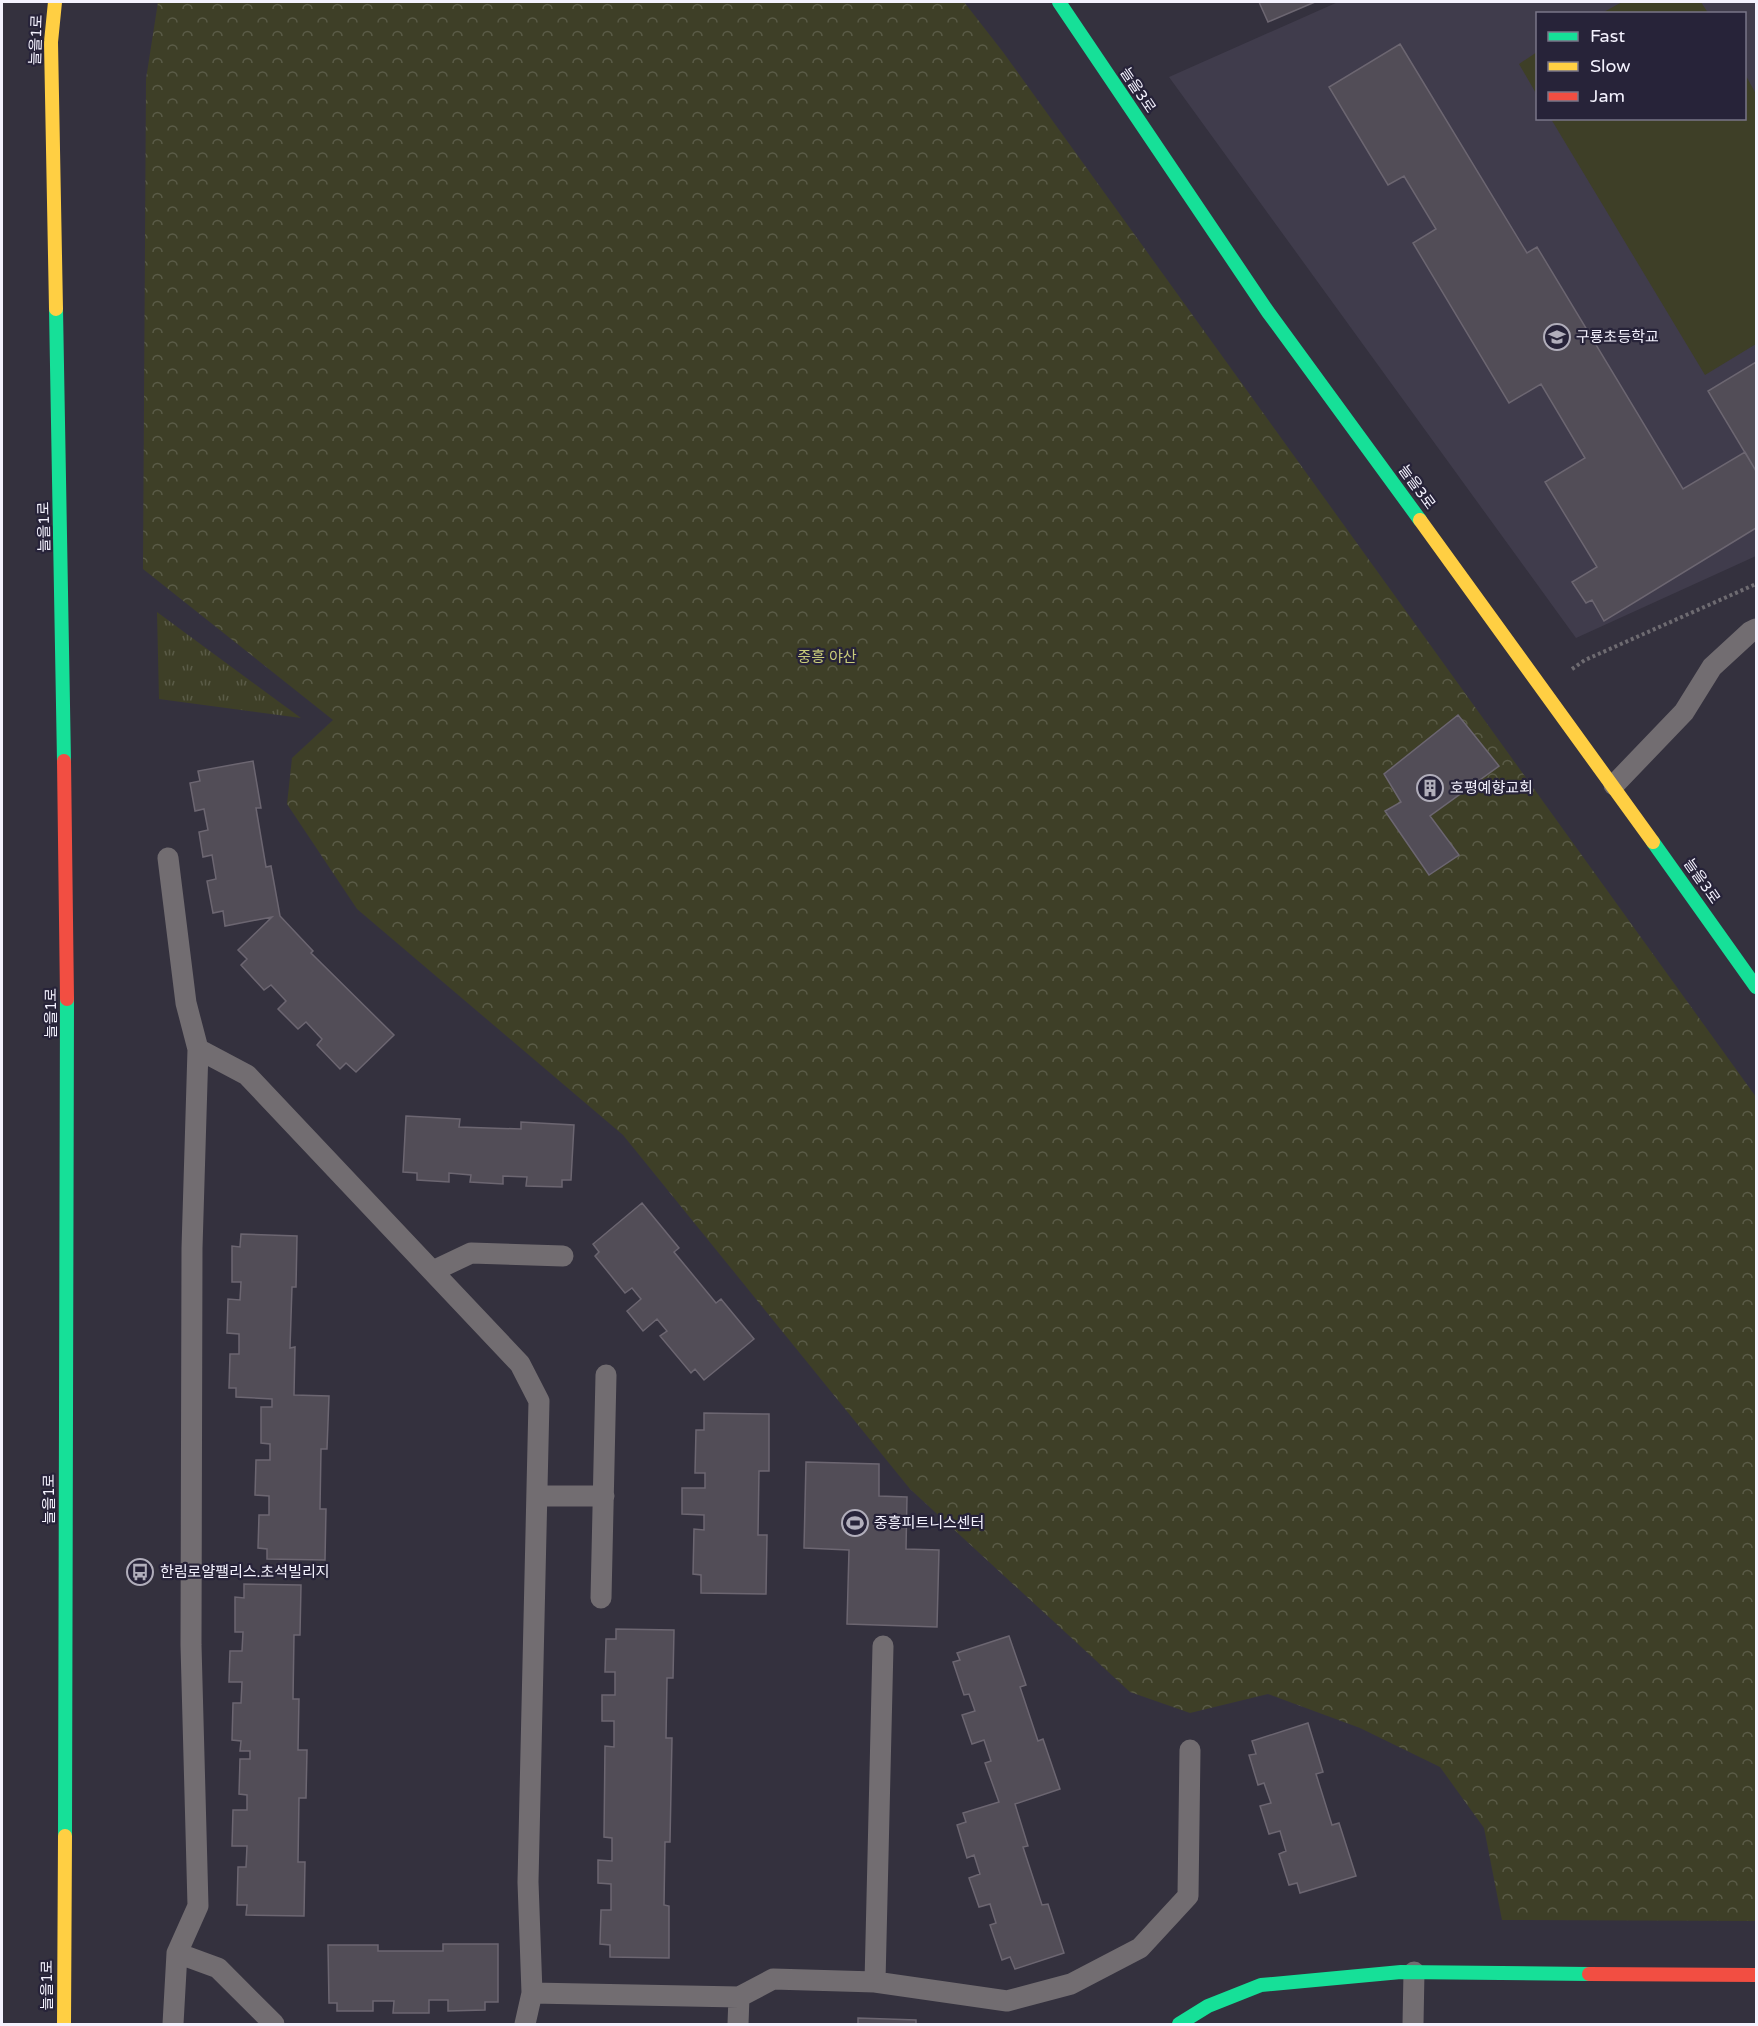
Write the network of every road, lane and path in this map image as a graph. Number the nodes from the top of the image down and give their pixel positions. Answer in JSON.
{"nodes":[{"id":1,"x":55,"y":2,"type":"edge"},
{"id":2,"x":1059,"y":2,"type":"edge"},
{"id":3,"x":1756,"y":584,"type":"edge"},
{"id":4,"x":1756,"y":629,"type":"edge"},
{"id":5,"x":1545,"y":690,"type":"junction"},
{"id":6,"x":1614,"y":785,"type":"junction"},
{"id":7,"x":168,"y":858,"type":"dead end"},
{"id":8,"x":1756,"y":987,"type":"edge"},
{"id":9,"x":198,"y":1049,"type":"junction"},
{"id":10,"x":563,"y":1256,"type":"dead end"},
{"id":11,"x":433,"y":1271,"type":"junction"},
{"id":12,"x":606,"y":1375,"type":"dead end"},
{"id":13,"x":537,"y":1496,"type":"junction"},
{"id":14,"x":604,"y":1496,"type":"junction"},
{"id":15,"x":601,"y":1598,"type":"dead end"},
{"id":16,"x":883,"y":1646,"type":"dead end"},
{"id":17,"x":1190,"y":1750,"type":"dead end"},
{"id":18,"x":177,"y":1953,"type":"junction"},
{"id":19,"x":1414,"y":1972,"type":"junction"},
{"id":20,"x":1756,"y":1975,"type":"edge"},
{"id":21,"x":875,"y":1982,"type":"junction"},
{"id":22,"x":532,"y":1993,"type":"junction"},
{"id":23,"x":739,"y":1997,"type":"junction"},
{"id":24,"x":64,"y":2025,"type":"edge"},
{"id":25,"x":173,"y":2025,"type":"edge"},
{"id":26,"x":274,"y":2025,"type":"edge"},
{"id":27,"x":525,"y":2025,"type":"edge"},
{"id":28,"x":738,"y":2025,"type":"edge"},
{"id":29,"x":1179,"y":2025,"type":"edge"},
{"id":30,"x":1413,"y":2025,"type":"edge"}],
"edges":[{"from":1,"to":24,"type":"street","name":"늘을1로"},
{"from":2,"to":5,"type":"street","name":"늘을3로"},
{"from":3,"to":5,"type":"path"},
{"from":4,"to":6,"type":"lane"},
{"from":5,"to":6,"type":"street","name":"늘을3로"},
{"from":6,"to":8,"type":"street","name":"늘을3로"},
{"from":7,"to":9,"type":"lane"},
{"from":9,"to":11,"type":"lane"},
{"from":9,"to":18,"type":"lane"},
{"from":10,"to":11,"type":"lane"},
{"from":11,"to":13,"type":"lane"},
{"from":12,"to":14,"type":"lane"},
{"from":13,"to":14,"type":"lane"},
{"from":13,"to":22,"type":"lane"},
{"from":14,"to":15,"type":"lane"},
{"from":16,"to":21,"type":"lane"},
{"from":17,"to":21,"type":"lane"},
{"from":18,"to":25,"type":"lane"},
{"from":18,"to":26,"type":"lane"},
{"from":19,"to":20,"type":"street"},
{"from":19,"to":29,"type":"street"},
{"from":19,"to":30,"type":"lane"},
{"from":21,"to":23,"type":"lane"},
{"from":22,"to":23,"type":"lane"},
{"from":22,"to":27,"type":"lane"},
{"from":23,"to":28,"type":"lane"}]}
